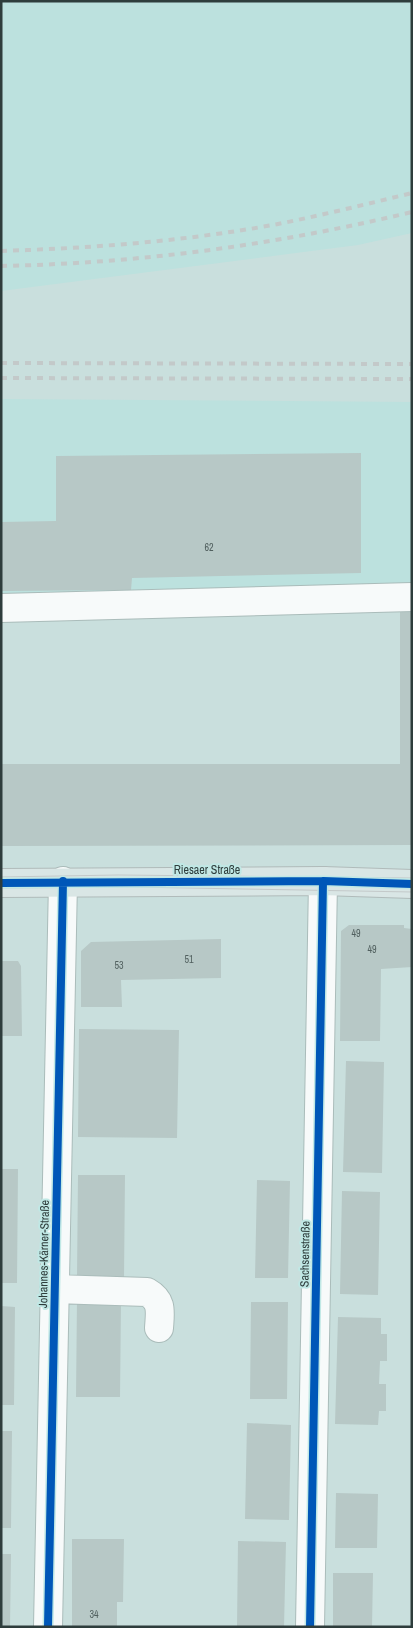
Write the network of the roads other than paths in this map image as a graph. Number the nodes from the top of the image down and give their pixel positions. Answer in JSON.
{"nodes":[{"id":1,"x":412,"y":596,"type":"edge"},
{"id":2,"x":1,"y":608,"type":"edge"},
{"id":3,"x":62,"y":881,"type":"junction"},
{"id":4,"x":323,"y":881,"type":"junction"},
{"id":5,"x":1,"y":883,"type":"edge"},
{"id":6,"x":412,"y":884,"type":"edge"},
{"id":7,"x":54,"y":1289,"type":"junction"},
{"id":8,"x":159,"y":1328,"type":"dead end"},
{"id":9,"x":48,"y":1627,"type":"edge"},
{"id":10,"x":310,"y":1627,"type":"edge"}],
"edges":[{"from":1,"to":2,"type":"street"},
{"from":3,"to":4,"type":"main road","name":"Riesaer Straße"},
{"from":3,"to":5,"type":"main road","name":"Riesaer Straße"},
{"from":3,"to":7,"type":"street","name":"Johannes-Kärner-Straße"},
{"from":4,"to":6,"type":"main road","name":"Riesaer Straße"},
{"from":4,"to":10,"type":"street","name":"Sachsenstraße"},
{"from":7,"to":8,"type":"street"},
{"from":7,"to":9,"type":"street","name":"Johannes-Kärner-Straße"}]}
